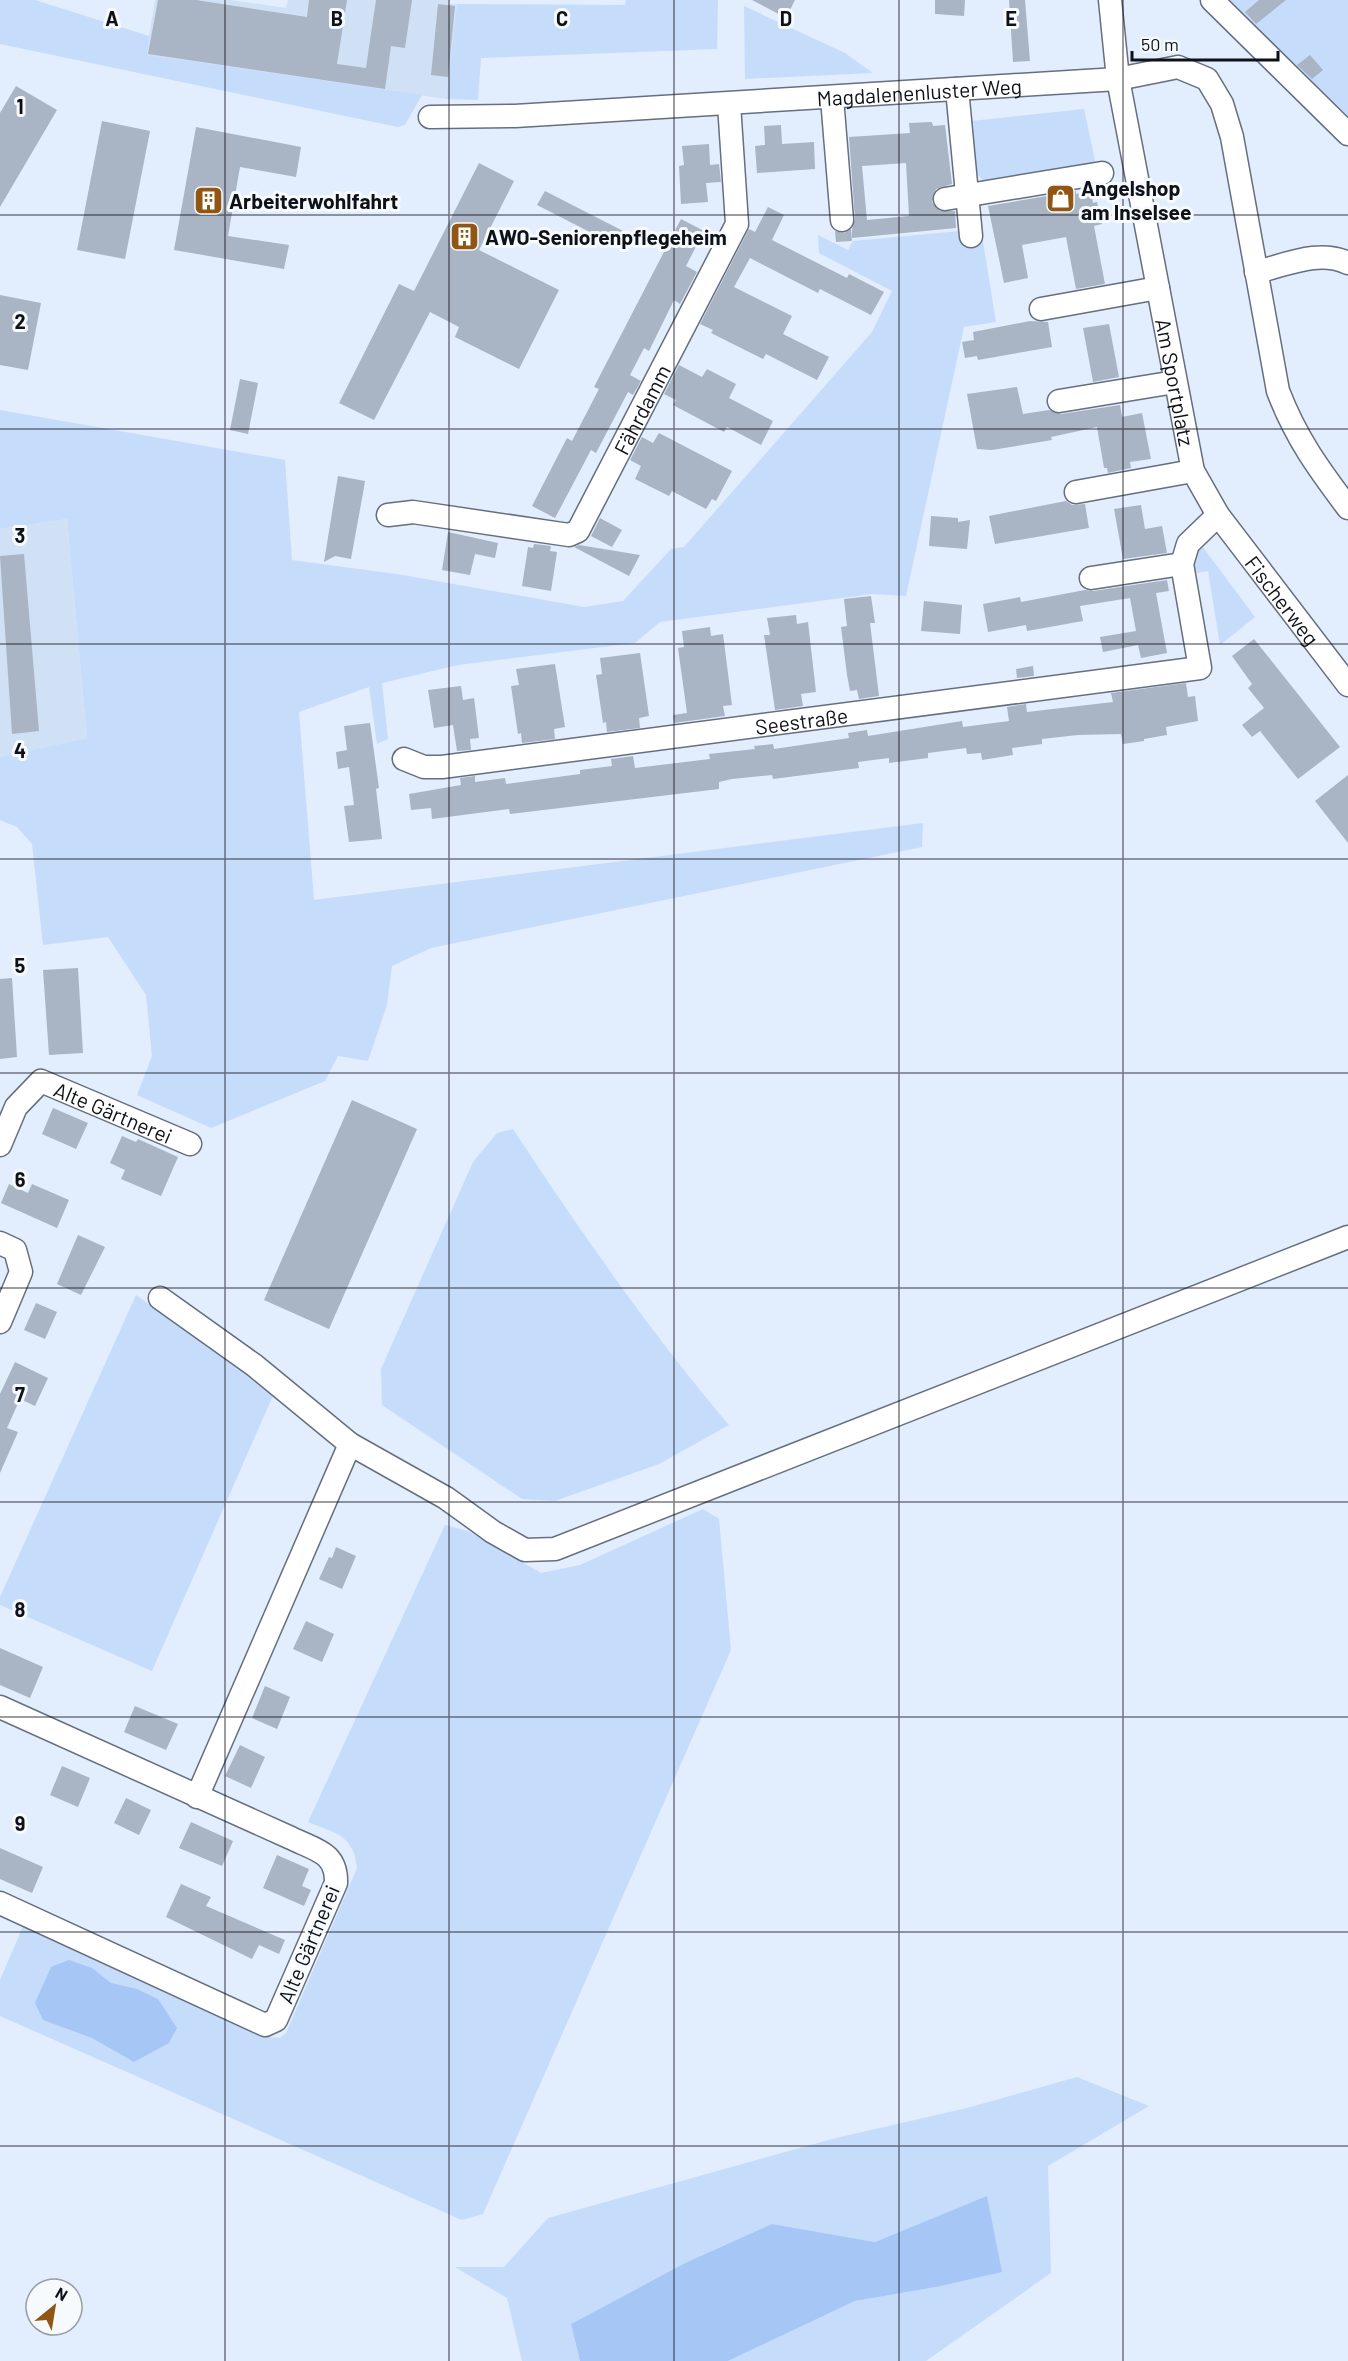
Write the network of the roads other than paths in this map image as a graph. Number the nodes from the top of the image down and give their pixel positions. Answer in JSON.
{"nodes":[{"id":1,"x":1110,"y":0,"type":"edge"},
{"id":2,"x":1212,"y":0,"type":"edge"},
{"id":3,"x":1118,"y":79,"type":"junction"},
{"id":4,"x":957,"y":89,"type":"junction"},
{"id":5,"x":832,"y":98,"type":"junction"},
{"id":6,"x":729,"y":104,"type":"junction"},
{"id":7,"x":430,"y":117,"type":"dead end"},
{"id":8,"x":1348,"y":134,"type":"edge"},
{"id":9,"x":1102,"y":173,"type":"dead end"},
{"id":10,"x":956,"y":197,"type":"junction"},
{"id":11,"x":842,"y":220,"type":"dead end"},
{"id":12,"x":971,"y":236,"type":"dead end"},
{"id":13,"x":1348,"y":263,"type":"edge"},
{"id":14,"x":1256,"y":272,"type":"junction"},
{"id":15,"x":1158,"y":288,"type":"junction"},
{"id":16,"x":1041,"y":309,"type":"dead end"},
{"id":17,"x":1175,"y":382,"type":"junction"},
{"id":18,"x":1059,"y":401,"type":"dead end"},
{"id":19,"x":1192,"y":471,"type":"junction"},
{"id":20,"x":1076,"y":492,"type":"dead end"},
{"id":21,"x":1348,"y":508,"type":"edge"},
{"id":22,"x":388,"y":515,"type":"dead end"},
{"id":23,"x":1218,"y":515,"type":"junction"},
{"id":24,"x":1182,"y":564,"type":"junction"},
{"id":25,"x":1091,"y":578,"type":"dead end"},
{"id":26,"x":1348,"y":685,"type":"edge"},
{"id":27,"x":404,"y":759,"type":"dead end"},
{"id":28,"x":0,"y":1144,"type":"edge"},
{"id":29,"x":190,"y":1144,"type":"dead end"},
{"id":30,"x":1348,"y":1237,"type":"edge"},
{"id":31,"x":0,"y":1243,"type":"edge"},
{"id":32,"x":160,"y":1298,"type":"dead end"},
{"id":33,"x":0,"y":1322,"type":"edge"},
{"id":34,"x":350,"y":1444,"type":"junction"},
{"id":35,"x":0,"y":1707,"type":"edge"},
{"id":36,"x":197,"y":1797,"type":"junction"},
{"id":37,"x":0,"y":1903,"type":"edge"}],
"edges":[{"from":1,"to":3,"type":"street","name":"Am Sportplatz"},
{"from":2,"to":8,"type":"street"},
{"from":3,"to":4,"type":"street","name":"Magdalenenluster Weg"},
{"from":3,"to":14,"type":"street","name":"Magdalenenluster Weg"},
{"from":3,"to":15,"type":"street","name":"Am Sportplatz"},
{"from":4,"to":5,"type":"street","name":"Magdalenenluster Weg"},
{"from":4,"to":10,"type":"street"},
{"from":5,"to":6,"type":"street","name":"Magdalenenluster Weg"},
{"from":5,"to":11,"type":"street"},
{"from":6,"to":7,"type":"street","name":"Magdalenenluster Weg"},
{"from":6,"to":22,"type":"street","name":"Fährdamm"},
{"from":9,"to":10,"type":"street"},
{"from":10,"to":12,"type":"street"},
{"from":13,"to":14,"type":"street"},
{"from":14,"to":21,"type":"street","name":"Magdalenenluster Weg"},
{"from":15,"to":16,"type":"street"},
{"from":15,"to":17,"type":"street","name":"Am Sportplatz"},
{"from":17,"to":18,"type":"street"},
{"from":17,"to":19,"type":"street","name":"Am Sportplatz"},
{"from":19,"to":20,"type":"street"},
{"from":19,"to":23,"type":"street","name":"Am Sportplatz"},
{"from":23,"to":24,"type":"street"},
{"from":23,"to":26,"type":"street","name":"Fischerweg"},
{"from":24,"to":25,"type":"street"},
{"from":24,"to":27,"type":"street","name":"Seestraße"},
{"from":28,"to":29,"type":"street","name":"Alte Gärtnerei"},
{"from":30,"to":34,"type":"street"},
{"from":31,"to":33,"type":"street"},
{"from":32,"to":34,"type":"street"},
{"from":34,"to":36,"type":"street"},
{"from":35,"to":36,"type":"street","name":"Alte Gärtnerei"},
{"from":36,"to":37,"type":"street","name":"Alte Gärtnerei"}]}
